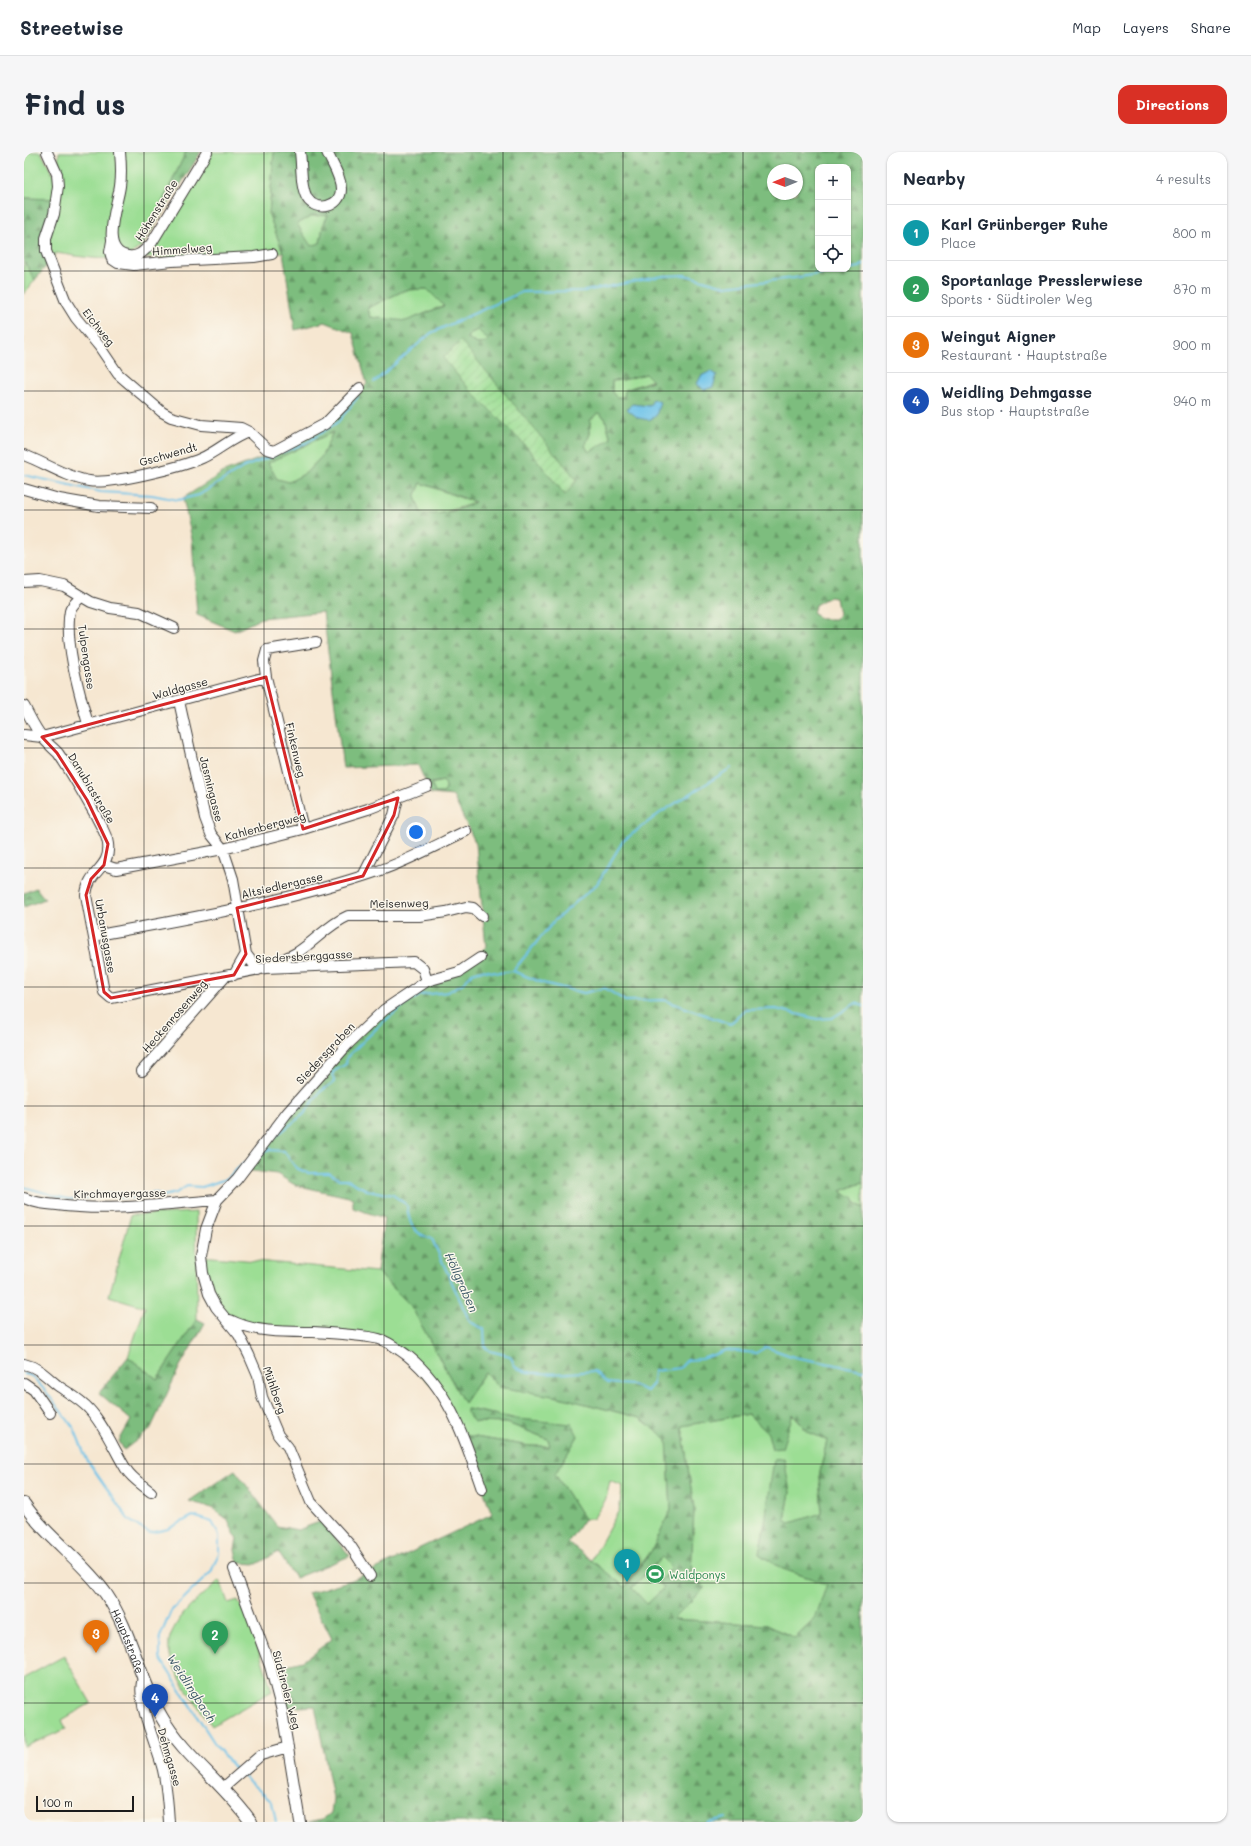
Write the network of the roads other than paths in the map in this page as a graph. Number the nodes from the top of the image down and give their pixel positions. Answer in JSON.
{"nodes":[{"id":1,"x":47,"y":152,"type":"edge"},
{"id":2,"x":120,"y":152,"type":"edge"},
{"id":3,"x":207,"y":152,"type":"edge"},
{"id":4,"x":300,"y":152,"type":"edge"},
{"id":5,"x":327,"y":152,"type":"edge"},
{"id":6,"x":112,"y":241,"type":"junction"},
{"id":7,"x":272,"y":254,"type":"dead end"},
{"id":8,"x":360,"y":388,"type":"dead end"},
{"id":9,"x":249,"y":432,"type":"junction"},
{"id":10,"x":24,"y":455,"type":"edge"},
{"id":11,"x":24,"y":489,"type":"edge"},
{"id":12,"x":151,"y":508,"type":"dead end"},
{"id":13,"x":24,"y":582,"type":"edge"},
{"id":14,"x":81,"y":596,"type":"junction"},
{"id":15,"x":174,"y":628,"type":"dead end"},
{"id":16,"x":316,"y":642,"type":"dead end"},
{"id":17,"x":266,"y":677,"type":"junction"},
{"id":18,"x":179,"y":701,"type":"junction"},
{"id":19,"x":24,"y":706,"type":"edge"},
{"id":20,"x":88,"y":724,"type":"junction"},
{"id":21,"x":24,"y":735,"type":"edge"},
{"id":22,"x":42,"y":737,"type":"junction"},
{"id":23,"x":427,"y":786,"type":"dead end"},
{"id":24,"x":398,"y":798,"type":"junction"},
{"id":25,"x":303,"y":829,"type":"junction"},
{"id":26,"x":466,"y":831,"type":"dead end"},
{"id":27,"x":223,"y":849,"type":"junction"},
{"id":28,"x":104,"y":865,"type":"junction"},
{"id":29,"x":363,"y":876,"type":"junction"},
{"id":30,"x":237,"y":908,"type":"junction"},
{"id":31,"x":482,"y":916,"type":"dead end"},
{"id":32,"x":94,"y":936,"type":"junction"},
{"id":33,"x":246,"y":954,"type":"junction"},
{"id":34,"x":480,"y":958,"type":"dead end"},
{"id":35,"x":262,"y":969,"type":"junction"},
{"id":36,"x":229,"y":976,"type":"junction"},
{"id":37,"x":427,"y":981,"type":"junction"},
{"id":38,"x":104,"y":992,"type":"joint"},
{"id":39,"x":142,"y":1071,"type":"dead end"},
{"id":40,"x":24,"y":1198,"type":"edge"},
{"id":41,"x":217,"y":1200,"type":"junction"},
{"id":42,"x":228,"y":1320,"type":"junction"},
{"id":43,"x":24,"y":1364,"type":"edge"},
{"id":44,"x":24,"y":1383,"type":"edge"},
{"id":45,"x":50,"y":1413,"type":"dead end"},
{"id":46,"x":482,"y":1489,"type":"dead end"},
{"id":47,"x":152,"y":1492,"type":"dead end"},
{"id":48,"x":24,"y":1504,"type":"edge"},
{"id":49,"x":234,"y":1569,"type":"dead end"},
{"id":50,"x":370,"y":1576,"type":"dead end"},
{"id":51,"x":144,"y":1676,"type":"junction"},
{"id":52,"x":288,"y":1748,"type":"junction"},
{"id":53,"x":223,"y":1788,"type":"junction"},
{"id":54,"x":169,"y":1822,"type":"edge"},
{"id":55,"x":251,"y":1822,"type":"edge"},
{"id":56,"x":300,"y":1822,"type":"edge"}],
"edges":[{"from":1,"to":9,"type":"street","name":"Eichweg"},
{"from":2,"to":6,"type":"street"},
{"from":3,"to":6,"type":"street","name":"Höhenstraße"},
{"from":4,"to":5,"type":"street"},
{"from":6,"to":7,"type":"street","name":"Himmelweg"},
{"from":8,"to":9,"type":"street"},
{"from":9,"to":10,"type":"street","name":"Gschwendt"},
{"from":11,"to":12,"type":"street"},
{"from":13,"to":14,"type":"street"},
{"from":14,"to":15,"type":"street"},
{"from":14,"to":20,"type":"street","name":"Tulpengasse"},
{"from":16,"to":17,"type":"street"},
{"from":17,"to":18,"type":"street","name":"Waldgasse"},
{"from":17,"to":25,"type":"street","name":"Finkenweg"},
{"from":18,"to":20,"type":"street","name":"Waldgasse"},
{"from":18,"to":27,"type":"street","name":"Jasmingasse"},
{"from":19,"to":22,"type":"street","name":"Danubiastraße"},
{"from":20,"to":22,"type":"street","name":"Waldgasse"},
{"from":21,"to":22,"type":"street","name":"Waldgasse"},
{"from":22,"to":28,"type":"street","name":"Danubiastraße"},
{"from":23,"to":24,"type":"street","name":"Kahlenbergweg"},
{"from":24,"to":25,"type":"street","name":"Kahlenbergweg"},
{"from":24,"to":29,"type":"street"},
{"from":25,"to":27,"type":"street","name":"Kahlenbergweg"},
{"from":26,"to":29,"type":"street","name":"Altsiedlergasse"},
{"from":27,"to":28,"type":"street","name":"Kahlenbergweg"},
{"from":27,"to":30,"type":"street","name":"Jasmingasse"},
{"from":28,"to":32,"type":"street","name":"Urbanusgasse"},
{"from":29,"to":30,"type":"street","name":"Altsiedlergasse"},
{"from":30,"to":32,"type":"street","name":"Altsiedlergasse"},
{"from":30,"to":33,"type":"street","name":"Jasmingasse"},
{"from":31,"to":35,"type":"street","name":"Meisenweg"},
{"from":32,"to":38,"type":"street","name":"Urbanusgasse"},
{"from":33,"to":35,"type":"street","name":"Jasmingasse"},
{"from":33,"to":36,"type":"street","name":"Heckenrosenweg"},
{"from":34,"to":37,"type":"street","name":"Siedersgraben"},
{"from":35,"to":36,"type":"street","name":"Siedersberggasse"},
{"from":35,"to":37,"type":"street","name":"Siedersberggasse"},
{"from":36,"to":38,"type":"street","name":"Siedersberggasse"},
{"from":36,"to":39,"type":"street","name":"Heckenrosenweg"},
{"from":37,"to":41,"type":"street","name":"Siedersgraben"},
{"from":40,"to":41,"type":"street","name":"Kirchmayergasse"},
{"from":41,"to":42,"type":"street","name":"Mühlberg"},
{"from":42,"to":46,"type":"street"},
{"from":42,"to":50,"type":"street","name":"Mühlberg"},
{"from":43,"to":47,"type":"street"},
{"from":44,"to":45,"type":"street"},
{"from":48,"to":51,"type":"main road","name":"Hauptstraße"},
{"from":49,"to":52,"type":"street","name":"Südtiroler Weg"},
{"from":51,"to":53,"type":"main road","name":"Hauptstraße"},
{"from":51,"to":54,"type":"street","name":"Dehmgasse"},
{"from":52,"to":53,"type":"street"},
{"from":52,"to":56,"type":"street","name":"Südtiroler Weg"},
{"from":53,"to":55,"type":"main road","name":"Hauptstraße"}]}
